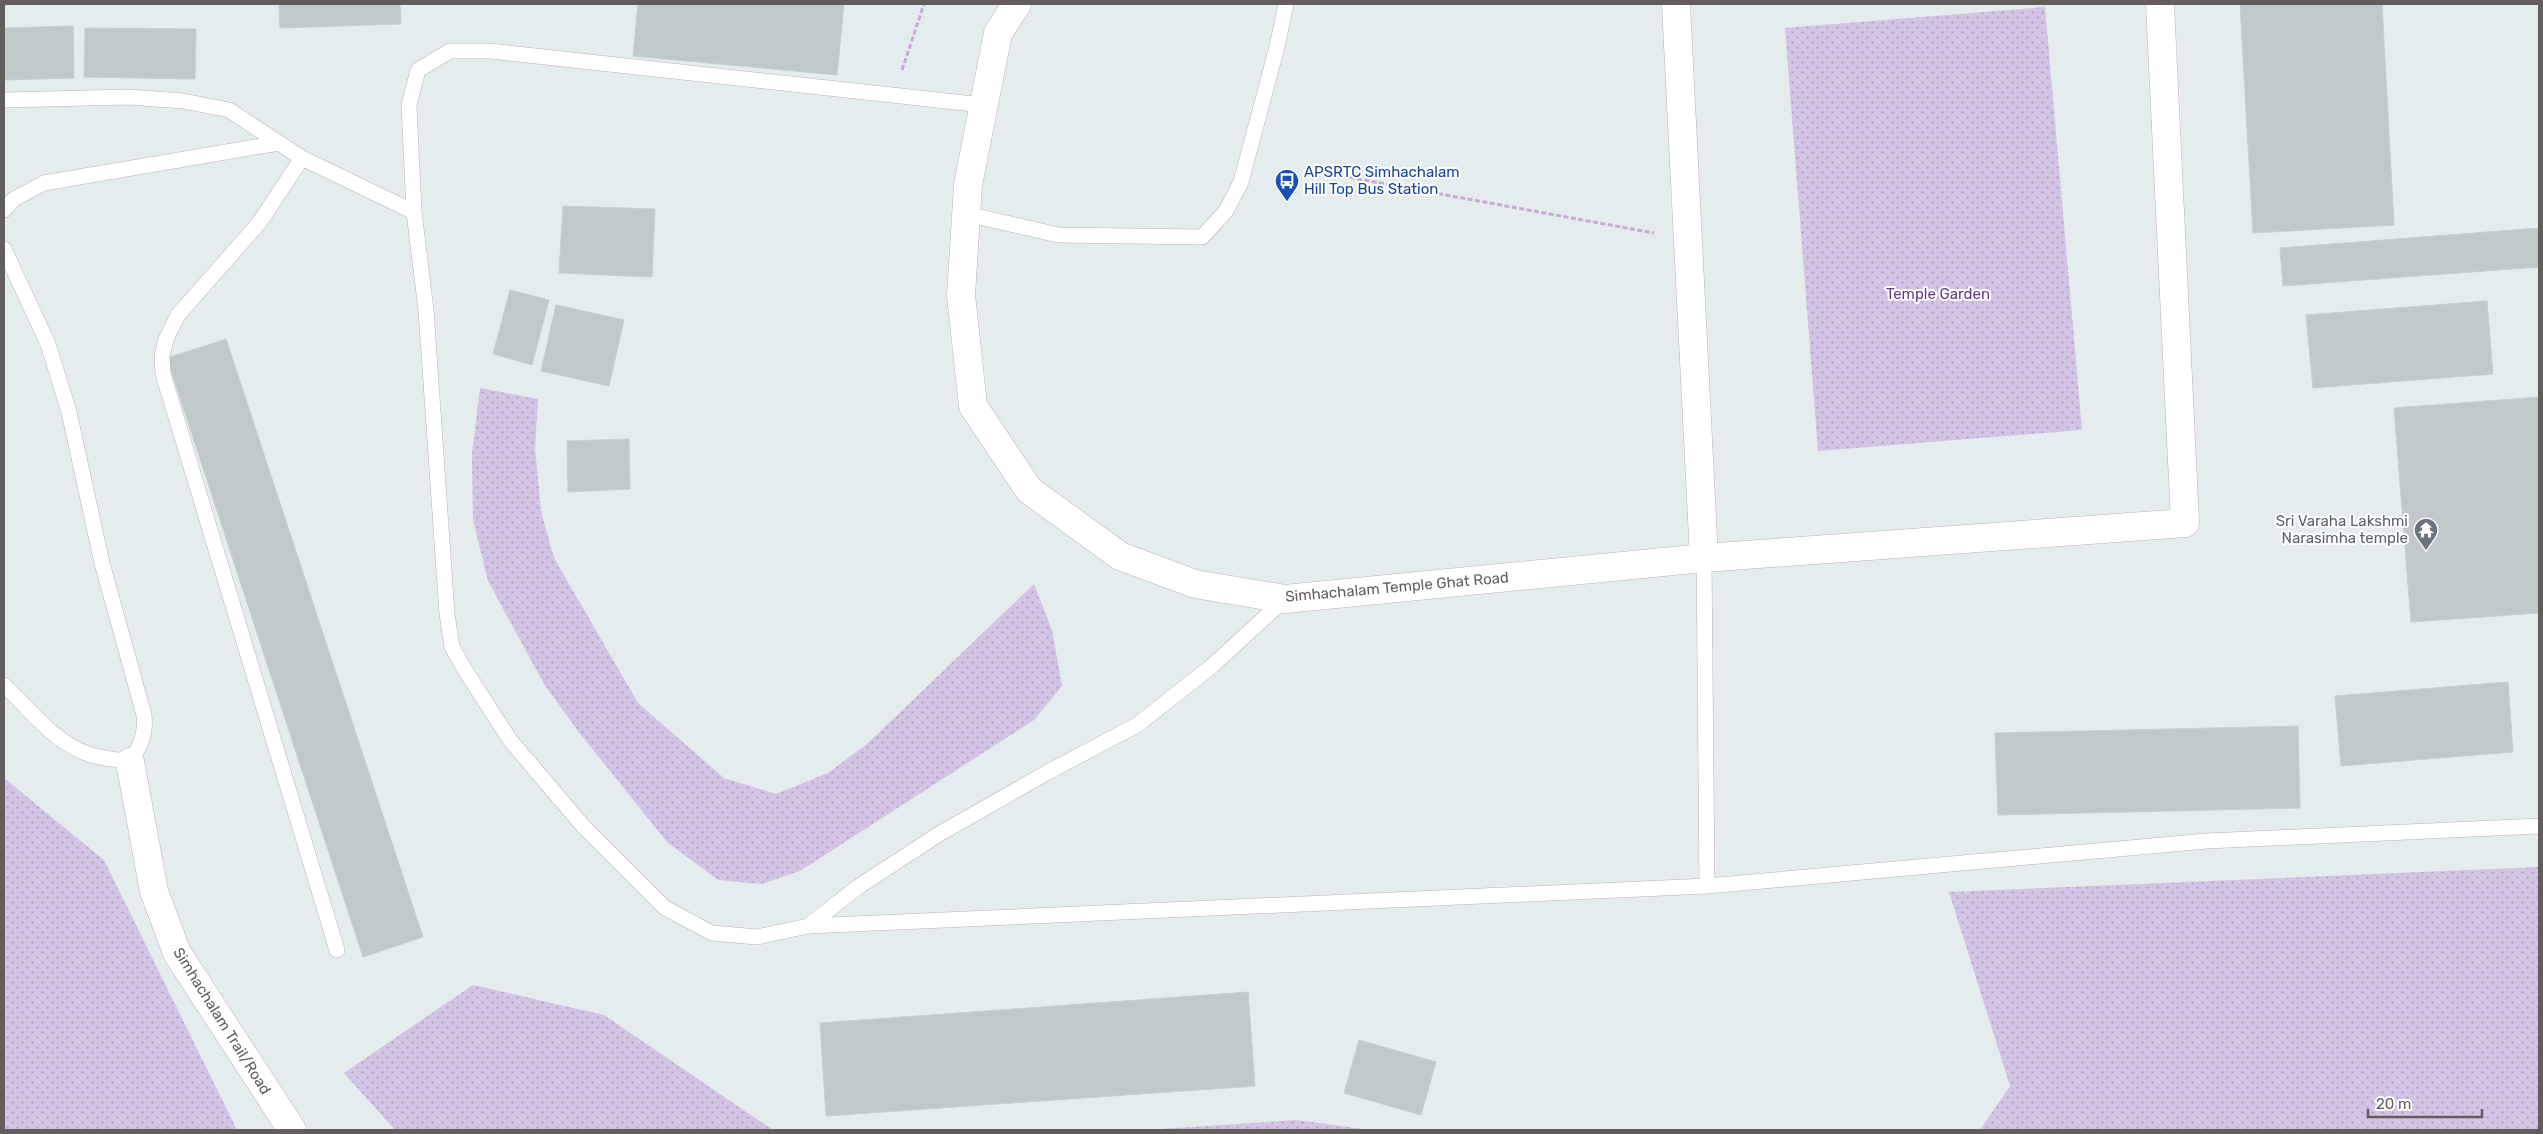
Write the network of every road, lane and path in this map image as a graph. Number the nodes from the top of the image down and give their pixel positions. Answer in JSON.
{"nodes":[{"id":1,"x":924,"y":4,"type":"edge"},
{"id":2,"x":1017,"y":4,"type":"edge"},
{"id":3,"x":1286,"y":4,"type":"edge"},
{"id":4,"x":1676,"y":4,"type":"edge"},
{"id":5,"x":2160,"y":4,"type":"edge"},
{"id":6,"x":894,"y":95,"type":"junction"},
{"id":7,"x":4,"y":100,"type":"edge"},
{"id":8,"x":984,"y":105,"type":"junction"},
{"id":9,"x":279,"y":143,"type":"junction"},
{"id":10,"x":302,"y":158,"type":"junction"},
{"id":11,"x":1320,"y":172,"type":"dead end"},
{"id":12,"x":4,"y":210,"type":"edge"},
{"id":13,"x":414,"y":212,"type":"junction"},
{"id":14,"x":967,"y":214,"type":"junction"},
{"id":15,"x":1688,"y":239,"type":"junction"},
{"id":16,"x":4,"y":250,"type":"edge"},
{"id":17,"x":1704,"y":558,"type":"junction"},
{"id":18,"x":1285,"y":599,"type":"junction"},
{"id":19,"x":4,"y":685,"type":"edge"},
{"id":20,"x":130,"y":762,"type":"junction"},
{"id":21,"x":2539,"y":826,"type":"edge"},
{"id":22,"x":1706,"y":886,"type":"junction"},
{"id":23,"x":808,"y":926,"type":"junction"},
{"id":24,"x":337,"y":950,"type":"dead end"},
{"id":25,"x":292,"y":1130,"type":"edge"}],
"edges":[{"from":1,"to":6,"type":"path"},
{"from":2,"to":8,"type":"street","name":"Simhachalam Temple Ghat Road"},
{"from":3,"to":14,"type":"lane"},
{"from":4,"to":15,"type":"street"},
{"from":5,"to":17,"type":"street","name":"Simhachalam Temple Ghat Road"},
{"from":6,"to":8,"type":"lane"},
{"from":6,"to":13,"type":"lane"},
{"from":7,"to":9,"type":"lane"},
{"from":8,"to":14,"type":"street","name":"Simhachalam Temple Ghat Road"},
{"from":9,"to":10,"type":"lane"},
{"from":9,"to":12,"type":"lane"},
{"from":10,"to":13,"type":"lane"},
{"from":10,"to":24,"type":"lane"},
{"from":11,"to":15,"type":"path"},
{"from":13,"to":23,"type":"lane"},
{"from":14,"to":18,"type":"street","name":"Simhachalam Temple Ghat Road"},
{"from":15,"to":17,"type":"street"},
{"from":16,"to":20,"type":"lane"},
{"from":17,"to":18,"type":"street","name":"Simhachalam Temple Ghat Road"},
{"from":17,"to":22,"type":"lane"},
{"from":18,"to":23,"type":"lane"},
{"from":19,"to":20,"type":"lane"},
{"from":20,"to":25,"type":"street","name":"Simhachalam Trail/Road"},
{"from":21,"to":22,"type":"lane"},
{"from":22,"to":23,"type":"lane"}]}
